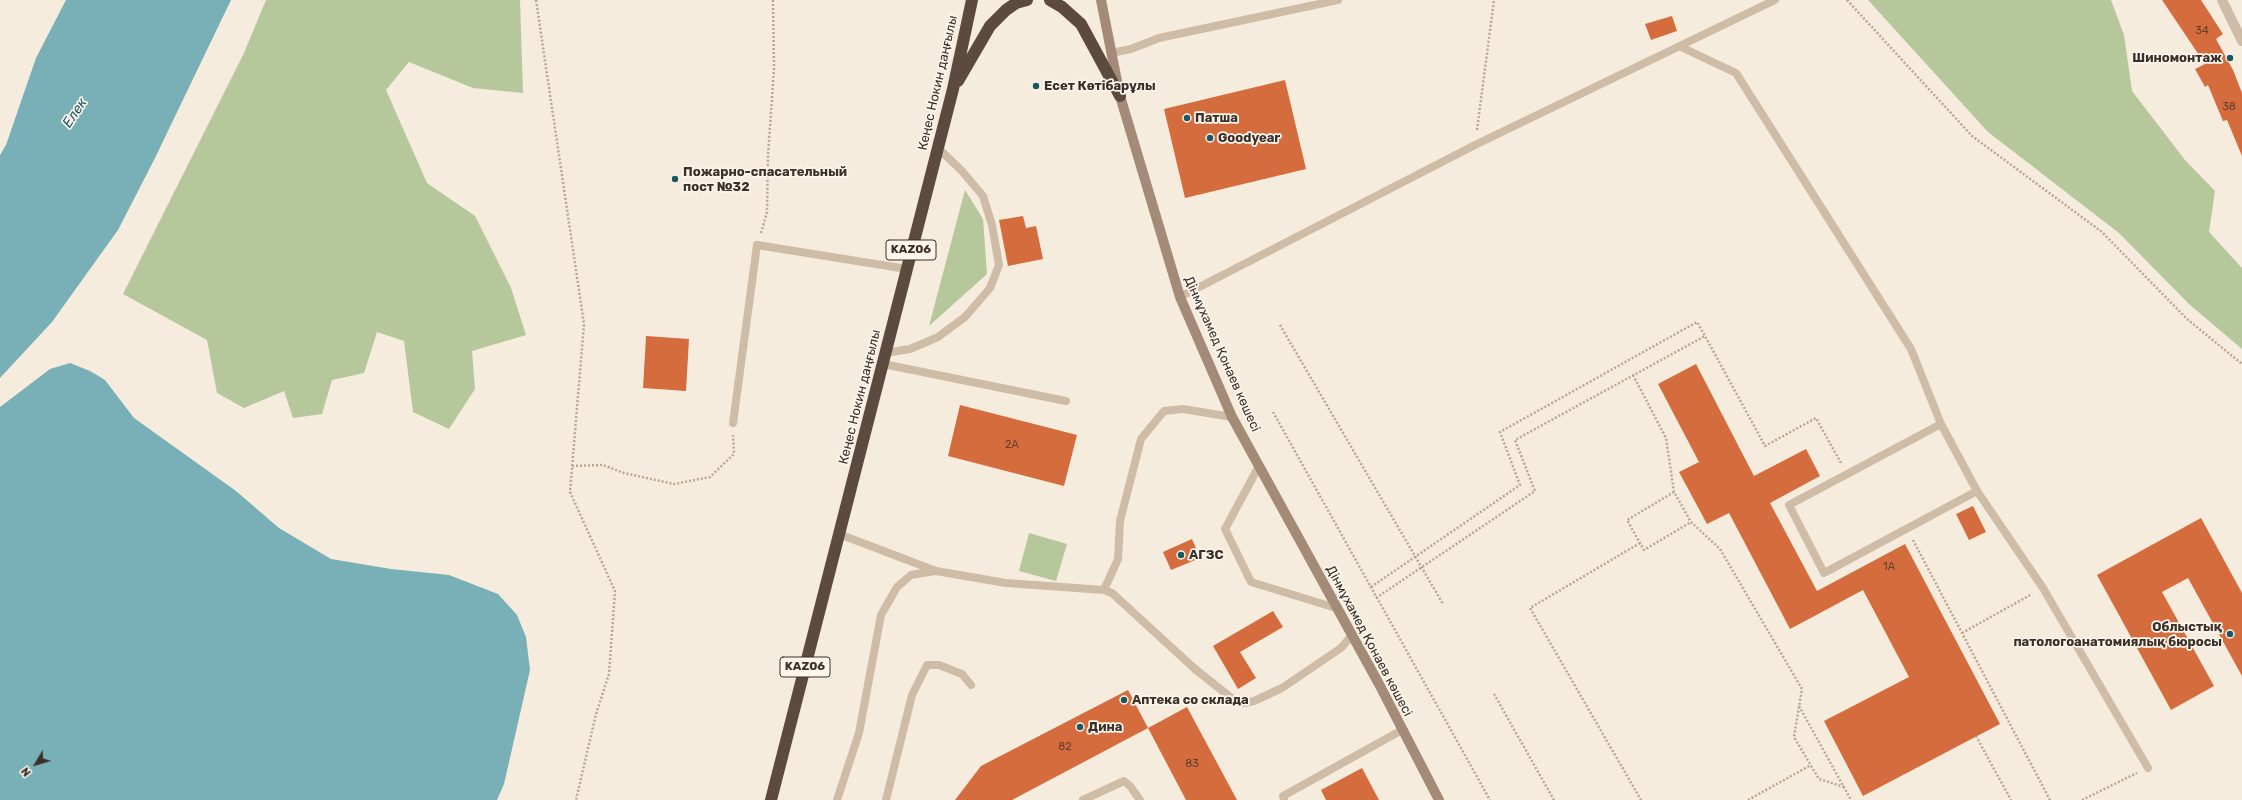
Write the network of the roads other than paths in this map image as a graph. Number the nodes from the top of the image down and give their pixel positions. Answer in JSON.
{"nodes":[{"id":1,"x":972,"y":0,"type":"edge"},
{"id":2,"x":1027,"y":0,"type":"edge"},
{"id":3,"x":1050,"y":0,"type":"edge"},
{"id":4,"x":1100,"y":0,"type":"edge"},
{"id":5,"x":1338,"y":0,"type":"edge"},
{"id":6,"x":1775,"y":0,"type":"edge"},
{"id":7,"x":2222,"y":0,"type":"edge"},
{"id":8,"x":2242,"y":41,"type":"edge"},
{"id":9,"x":1681,"y":47,"type":"junction"},
{"id":10,"x":1111,"y":53,"type":"junction"},
{"id":11,"x":953,"y":89,"type":"junction"},
{"id":12,"x":1120,"y":96,"type":"junction"},
{"id":13,"x":938,"y":148,"type":"junction"},
{"id":14,"x":907,"y":269,"type":"junction"},
{"id":15,"x":1180,"y":297,"type":"junction"},
{"id":16,"x":884,"y":358,"type":"junction"},
{"id":17,"x":1066,"y":401,"type":"dead end"},
{"id":18,"x":1232,"y":417,"type":"junction"},
{"id":19,"x":733,"y":423,"type":"road end"},
{"id":20,"x":1941,"y":424,"type":"junction"},
{"id":21,"x":1259,"y":466,"type":"junction"},
{"id":22,"x":1977,"y":491,"type":"junction"},
{"id":23,"x":839,"y":534,"type":"junction"},
{"id":24,"x":936,"y":570,"type":"junction"},
{"id":25,"x":1104,"y":590,"type":"junction"},
{"id":26,"x":1336,"y":608,"type":"junction"},
{"id":27,"x":1352,"y":635,"type":"junction"},
{"id":28,"x":971,"y":685,"type":"dead end"},
{"id":29,"x":1402,"y":730,"type":"junction"},
{"id":30,"x":2148,"y":768,"type":"road end"},
{"id":31,"x":771,"y":800,"type":"edge"},
{"id":32,"x":837,"y":800,"type":"edge"},
{"id":33,"x":886,"y":800,"type":"edge"},
{"id":34,"x":1083,"y":800,"type":"edge"},
{"id":35,"x":1140,"y":800,"type":"edge"},
{"id":36,"x":1284,"y":800,"type":"edge"},
{"id":37,"x":1439,"y":800,"type":"edge"}],
"edges":[{"from":1,"to":11,"type":"highway","name":"Кеңес Нокин даңғылы","number":"KАZ06"},
{"from":2,"to":11,"type":"highway"},
{"from":3,"to":12,"type":"highway"},
{"from":4,"to":10,"type":"street","name":"Дінмұхамед Қонаев көшесі"},
{"from":5,"to":10,"type":"lane"},
{"from":6,"to":9,"type":"lane"},
{"from":7,"to":8,"type":"street"},
{"from":9,"to":15,"type":"lane"},
{"from":9,"to":20,"type":"lane"},
{"from":10,"to":12,"type":"street","name":"Дінмұхамед Қонаев көшесі"},
{"from":11,"to":13,"type":"highway","name":"Кеңес Нокин даңғылы","number":"KАZ06"},
{"from":12,"to":15,"type":"street","name":"Дінмұхамед Қонаев көшесі"},
{"from":13,"to":14,"type":"highway","name":"Кеңес Нокин даңғылы","number":"KАZ06"},
{"from":13,"to":16,"type":"lane"},
{"from":14,"to":16,"type":"highway","name":"Кеңес Нокин даңғылы","number":"KАZ06"},
{"from":14,"to":19,"type":"lane"},
{"from":15,"to":18,"type":"street","name":"Дінмұхамед Қонаев көшесі"},
{"from":16,"to":17,"type":"lane"},
{"from":16,"to":23,"type":"highway","name":"Кеңес Нокин даңғылы","number":"KАZ06"},
{"from":18,"to":21,"type":"street","name":"Дінмұхамед Қонаев көшесі"},
{"from":18,"to":25,"type":"lane"},
{"from":20,"to":22,"type":"lane"},
{"from":20,"to":22,"type":"lane"},
{"from":21,"to":26,"type":"street","name":"Дінмұхамед Қонаев көшесі"},
{"from":21,"to":26,"type":"lane"},
{"from":22,"to":30,"type":"lane"},
{"from":23,"to":24,"type":"lane"},
{"from":23,"to":31,"type":"highway","name":"Кеңес Нокин даңғылы","number":"KАZ06"},
{"from":24,"to":25,"type":"lane"},
{"from":24,"to":32,"type":"lane"},
{"from":25,"to":27,"type":"lane"},
{"from":26,"to":27,"type":"street","name":"Дінмұхамед Қонаев көшесі"},
{"from":27,"to":29,"type":"street","name":"Дінмұхамед Қонаев көшесі"},
{"from":28,"to":33,"type":"lane"},
{"from":29,"to":36,"type":"lane"},
{"from":29,"to":37,"type":"street","name":"Дінмұхамед Қонаев көшесі"},
{"from":34,"to":35,"type":"lane"}]}
